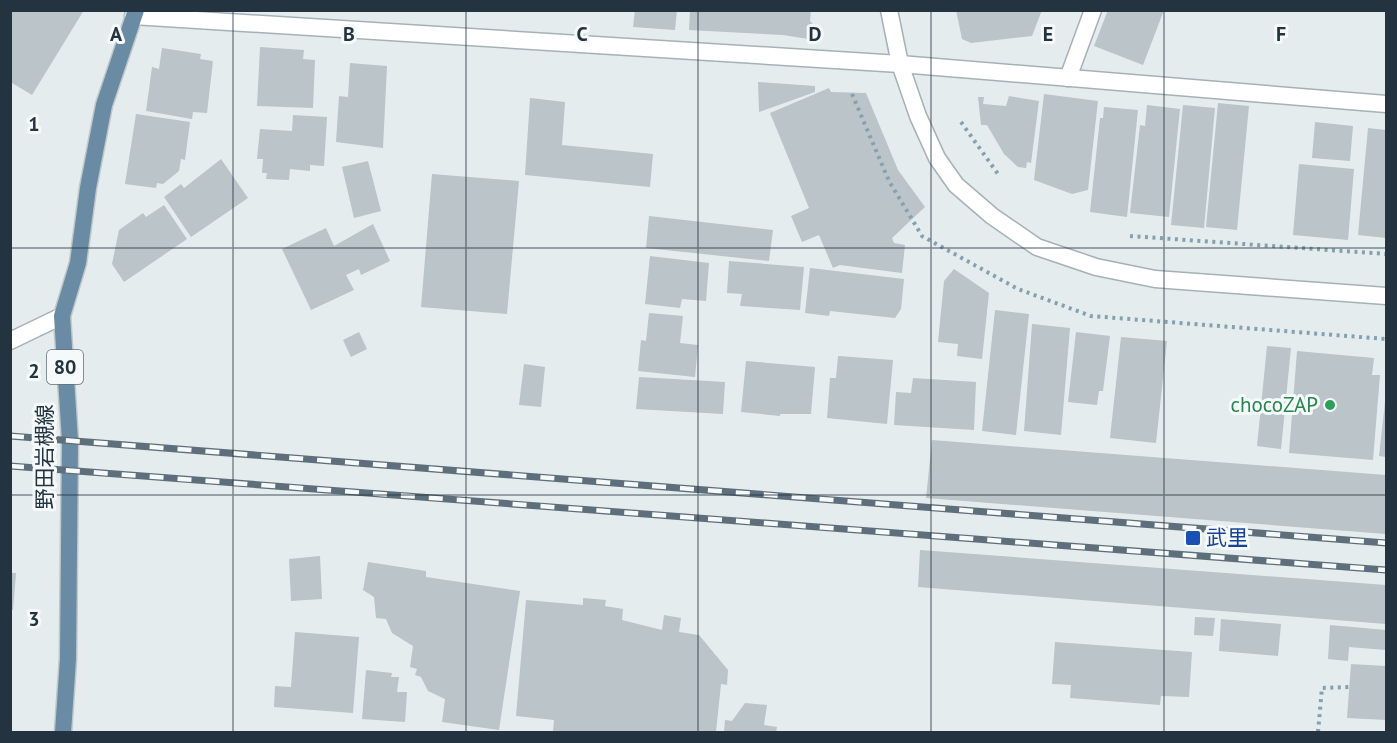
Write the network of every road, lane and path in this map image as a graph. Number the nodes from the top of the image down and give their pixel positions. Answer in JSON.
{"nodes":[{"id":1,"x":889,"y":10,"type":"edge"},
{"id":2,"x":1093,"y":10,"type":"edge"},
{"id":3,"x":135,"y":13,"type":"edge"},
{"id":4,"x":900,"y":64,"type":"junction"},
{"id":5,"x":1068,"y":78,"type":"junction"},
{"id":6,"x":1386,"y":104,"type":"edge"},
{"id":7,"x":960,"y":121,"type":"dead end"},
{"id":8,"x":1000,"y":175,"type":"dead end"},
{"id":9,"x":1121,"y":236,"type":"dead end"},
{"id":10,"x":1386,"y":254,"type":"edge"},
{"id":11,"x":1386,"y":296,"type":"edge"},
{"id":12,"x":62,"y":316,"type":"junction"},
{"id":13,"x":10,"y":341,"type":"edge"},
{"id":14,"x":1349,"y":687,"type":"dead end"},
{"id":15,"x":63,"y":732,"type":"edge"},
{"id":16,"x":1318,"y":732,"type":"edge"}],
"edges":[{"from":1,"to":4,"type":"street"},
{"from":2,"to":5,"type":"street"},
{"from":3,"to":4,"type":"street"},
{"from":3,"to":12,"type":"main road","name":"野田岩槻線","number":"80"},
{"from":4,"to":5,"type":"street"},
{"from":4,"to":11,"type":"street"},
{"from":5,"to":6,"type":"street"},
{"from":7,"to":8,"type":"path"},
{"from":9,"to":10,"type":"path"},
{"from":12,"to":13,"type":"street"},
{"from":12,"to":15,"type":"main road","name":"野田岩槻線","number":"80"},
{"from":14,"to":16,"type":"path"}]}
